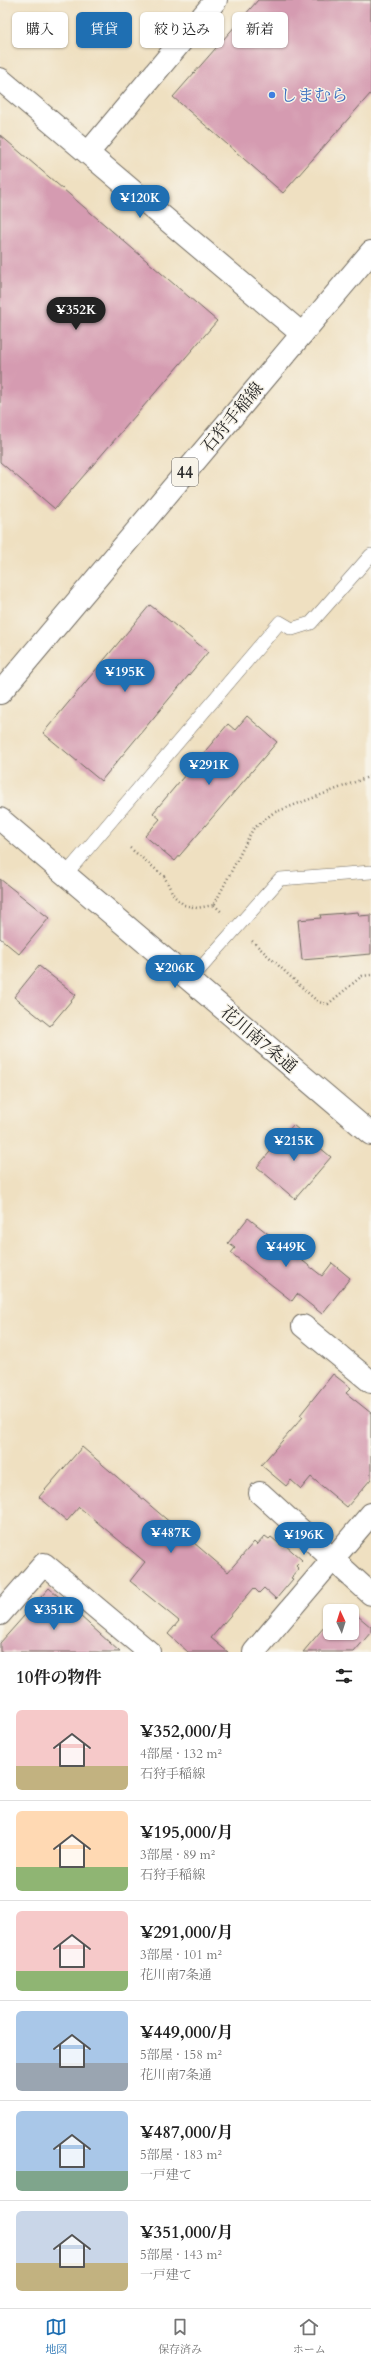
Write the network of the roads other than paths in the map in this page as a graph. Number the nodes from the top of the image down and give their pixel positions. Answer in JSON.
{"nodes":[{"id":1,"x":216,"y":0,"type":"edge"},
{"id":2,"x":0,"y":78,"type":"edge"},
{"id":3,"x":88,"y":153,"type":"junction"},
{"id":4,"x":371,"y":252,"type":"edge"},
{"id":5,"x":302,"y":334,"type":"junction"},
{"id":6,"x":371,"y":555,"type":"edge"},
{"id":7,"x":0,"y":693,"type":"edge"},
{"id":8,"x":0,"y":819,"type":"edge"},
{"id":9,"x":371,"y":872,"type":"edge"},
{"id":10,"x":66,"y":874,"type":"junction"},
{"id":11,"x":190,"y":980,"type":"junction"},
{"id":12,"x":371,"y":1134,"type":"edge"},
{"id":13,"x":304,"y":1326,"type":"dead end"},
{"id":14,"x":371,"y":1382,"type":"edge"},
{"id":15,"x":260,"y":1493,"type":"dead end"},
{"id":16,"x":371,"y":1514,"type":"edge"},
{"id":17,"x":333,"y":1559,"type":"junction"},
{"id":18,"x":371,"y":1594,"type":"edge"},
{"id":19,"x":0,"y":1614,"type":"edge"},
{"id":20,"x":149,"y":1652,"type":"edge"},
{"id":21,"x":254,"y":1652,"type":"edge"}],
"edges":[{"from":1,"to":3,"type":"street"},
{"from":2,"to":3,"type":"street"},
{"from":3,"to":5,"type":"street"},
{"from":4,"to":5,"type":"street","name":"石狩手稲線","number":"44"},
{"from":5,"to":7,"type":"street","name":"石狩手稲線","number":"44"},
{"from":6,"to":10,"type":"lane"},
{"from":8,"to":10,"type":"street","name":"花川南7条通"},
{"from":9,"to":11,"type":"lane"},
{"from":10,"to":11,"type":"street","name":"花川南7条通"},
{"from":11,"to":12,"type":"street","name":"花川南7条通"},
{"from":13,"to":14,"type":"street"},
{"from":15,"to":17,"type":"street"},
{"from":16,"to":17,"type":"street"},
{"from":17,"to":18,"type":"street"},
{"from":17,"to":21,"type":"street"},
{"from":19,"to":20,"type":"street"}]}
